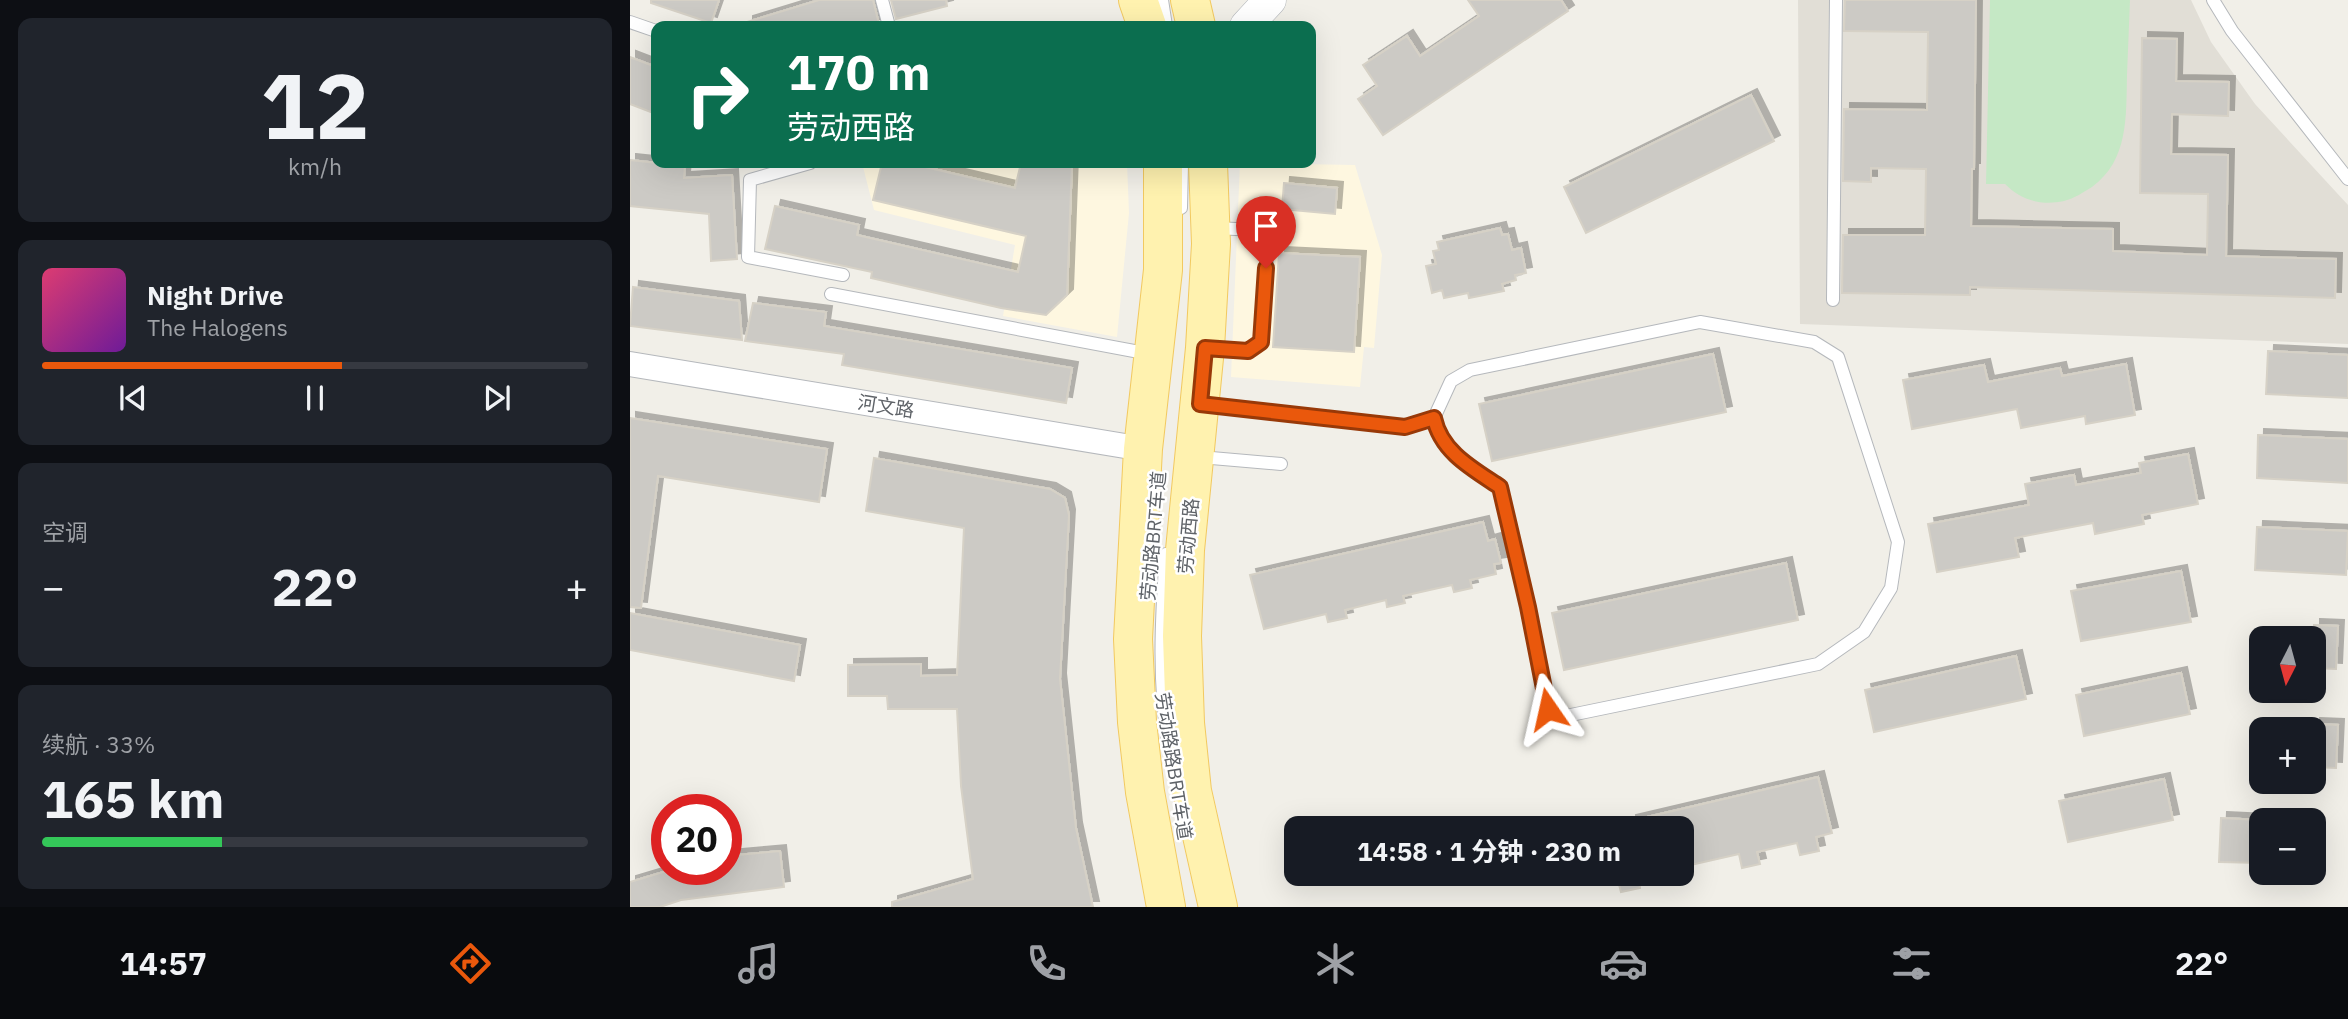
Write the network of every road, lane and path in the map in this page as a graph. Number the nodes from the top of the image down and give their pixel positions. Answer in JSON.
{"nodes":[{"id":1,"x":881,"y":0,"type":"edge"},
{"id":2,"x":1138,"y":0,"type":"edge"},
{"id":3,"x":1162,"y":0,"type":"edge"},
{"id":4,"x":1173,"y":0,"type":"edge"},
{"id":5,"x":1190,"y":0,"type":"edge"},
{"id":6,"x":1270,"y":0,"type":"edge"},
{"id":7,"x":1836,"y":0,"type":"edge"},
{"id":8,"x":2213,"y":0,"type":"edge"},
{"id":9,"x":887,"y":21,"type":"edge"},
{"id":10,"x":1145,"y":21,"type":"edge"},
{"id":11,"x":1166,"y":21,"type":"edge"},
{"id":12,"x":1178,"y":21,"type":"edge"},
{"id":13,"x":1195,"y":21,"type":"edge"},
{"id":14,"x":1251,"y":21,"type":"edge"},
{"id":15,"x":630,"y":22,"type":"edge"},
{"id":16,"x":651,"y":29,"type":"edge"},
{"id":17,"x":792,"y":168,"type":"edge"},
{"id":18,"x":1163,"y":168,"type":"edge"},
{"id":19,"x":1183,"y":168,"type":"edge"},
{"id":20,"x":1193,"y":168,"type":"edge"},
{"id":21,"x":1207,"y":168,"type":"edge"},
{"id":22,"x":2348,"y":179,"type":"edge"},
{"id":23,"x":1195,"y":219,"type":"junction"},
{"id":24,"x":844,"y":275,"type":"dead end"},
{"id":25,"x":831,"y":294,"type":"dead end"},
{"id":26,"x":1833,"y":300,"type":"dead end"},
{"id":27,"x":1205,"y":348,"type":"junction"},
{"id":28,"x":1153,"y":354,"type":"junction"},
{"id":29,"x":630,"y":363,"type":"edge"},
{"id":30,"x":1200,"y":404,"type":"junction"},
{"id":31,"x":1434,"y":418,"type":"junction"},
{"id":32,"x":1143,"y":449,"type":"junction"},
{"id":33,"x":1196,"y":457,"type":"junction"},
{"id":34,"x":1281,"y":464,"type":"dead end"},
{"id":35,"x":1151,"y":538,"type":"dead end"},
{"id":36,"x":1167,"y":542,"type":"dead end"},
{"id":37,"x":1147,"y":635,"type":"dead end"},
{"id":38,"x":1147,"y":649,"type":"dead end"},
{"id":39,"x":1149,"y":689,"type":"dead end"},
{"id":40,"x":1153,"y":740,"type":"dead end"},
{"id":41,"x":1171,"y":760,"type":"dead end"},
{"id":42,"x":1157,"y":779,"type":"dead end"},
{"id":43,"x":1167,"y":907,"type":"edge"},
{"id":44,"x":1218,"y":907,"type":"edge"}],
"edges":[{"from":1,"to":9,"type":"lane"},
{"from":2,"to":10,"type":"main road"},
{"from":3,"to":11,"type":"lane"},
{"from":4,"to":12,"type":"lane"},
{"from":5,"to":13,"type":"main road"},
{"from":6,"to":14,"type":"street"},
{"from":7,"to":26,"type":"lane"},
{"from":8,"to":22,"type":"lane"},
{"from":15,"to":16,"type":"lane"},
{"from":17,"to":24,"type":"lane"},
{"from":18,"to":28,"type":"main road"},
{"from":19,"to":23,"type":"lane"},
{"from":20,"to":23,"type":"lane"},
{"from":21,"to":23,"type":"main road","name":"劳动西路"},
{"from":23,"to":27,"type":"main road","name":"劳动西路"},
{"from":23,"to":27,"type":"lane"},
{"from":25,"to":28,"type":"lane"},
{"from":27,"to":30,"type":"main road","name":"劳动西路"},
{"from":28,"to":32,"type":"main road"},
{"from":29,"to":32,"type":"street","name":"河文路"},
{"from":30,"to":31,"type":"lane"},
{"from":30,"to":33,"type":"main road","name":"劳动西路"},
{"from":31,"to":31,"type":"lane"},
{"from":32,"to":43,"type":"main road"},
{"from":33,"to":34,"type":"lane"},
{"from":33,"to":44,"type":"main road","name":"劳动西路"},
{"from":35,"to":37,"type":"lane","name":"劳动路BRT车道"},
{"from":36,"to":41,"type":"lane","name":"劳动路路BRT车道"},
{"from":38,"to":39,"type":"lane"},
{"from":40,"to":42,"type":"lane"}]}
